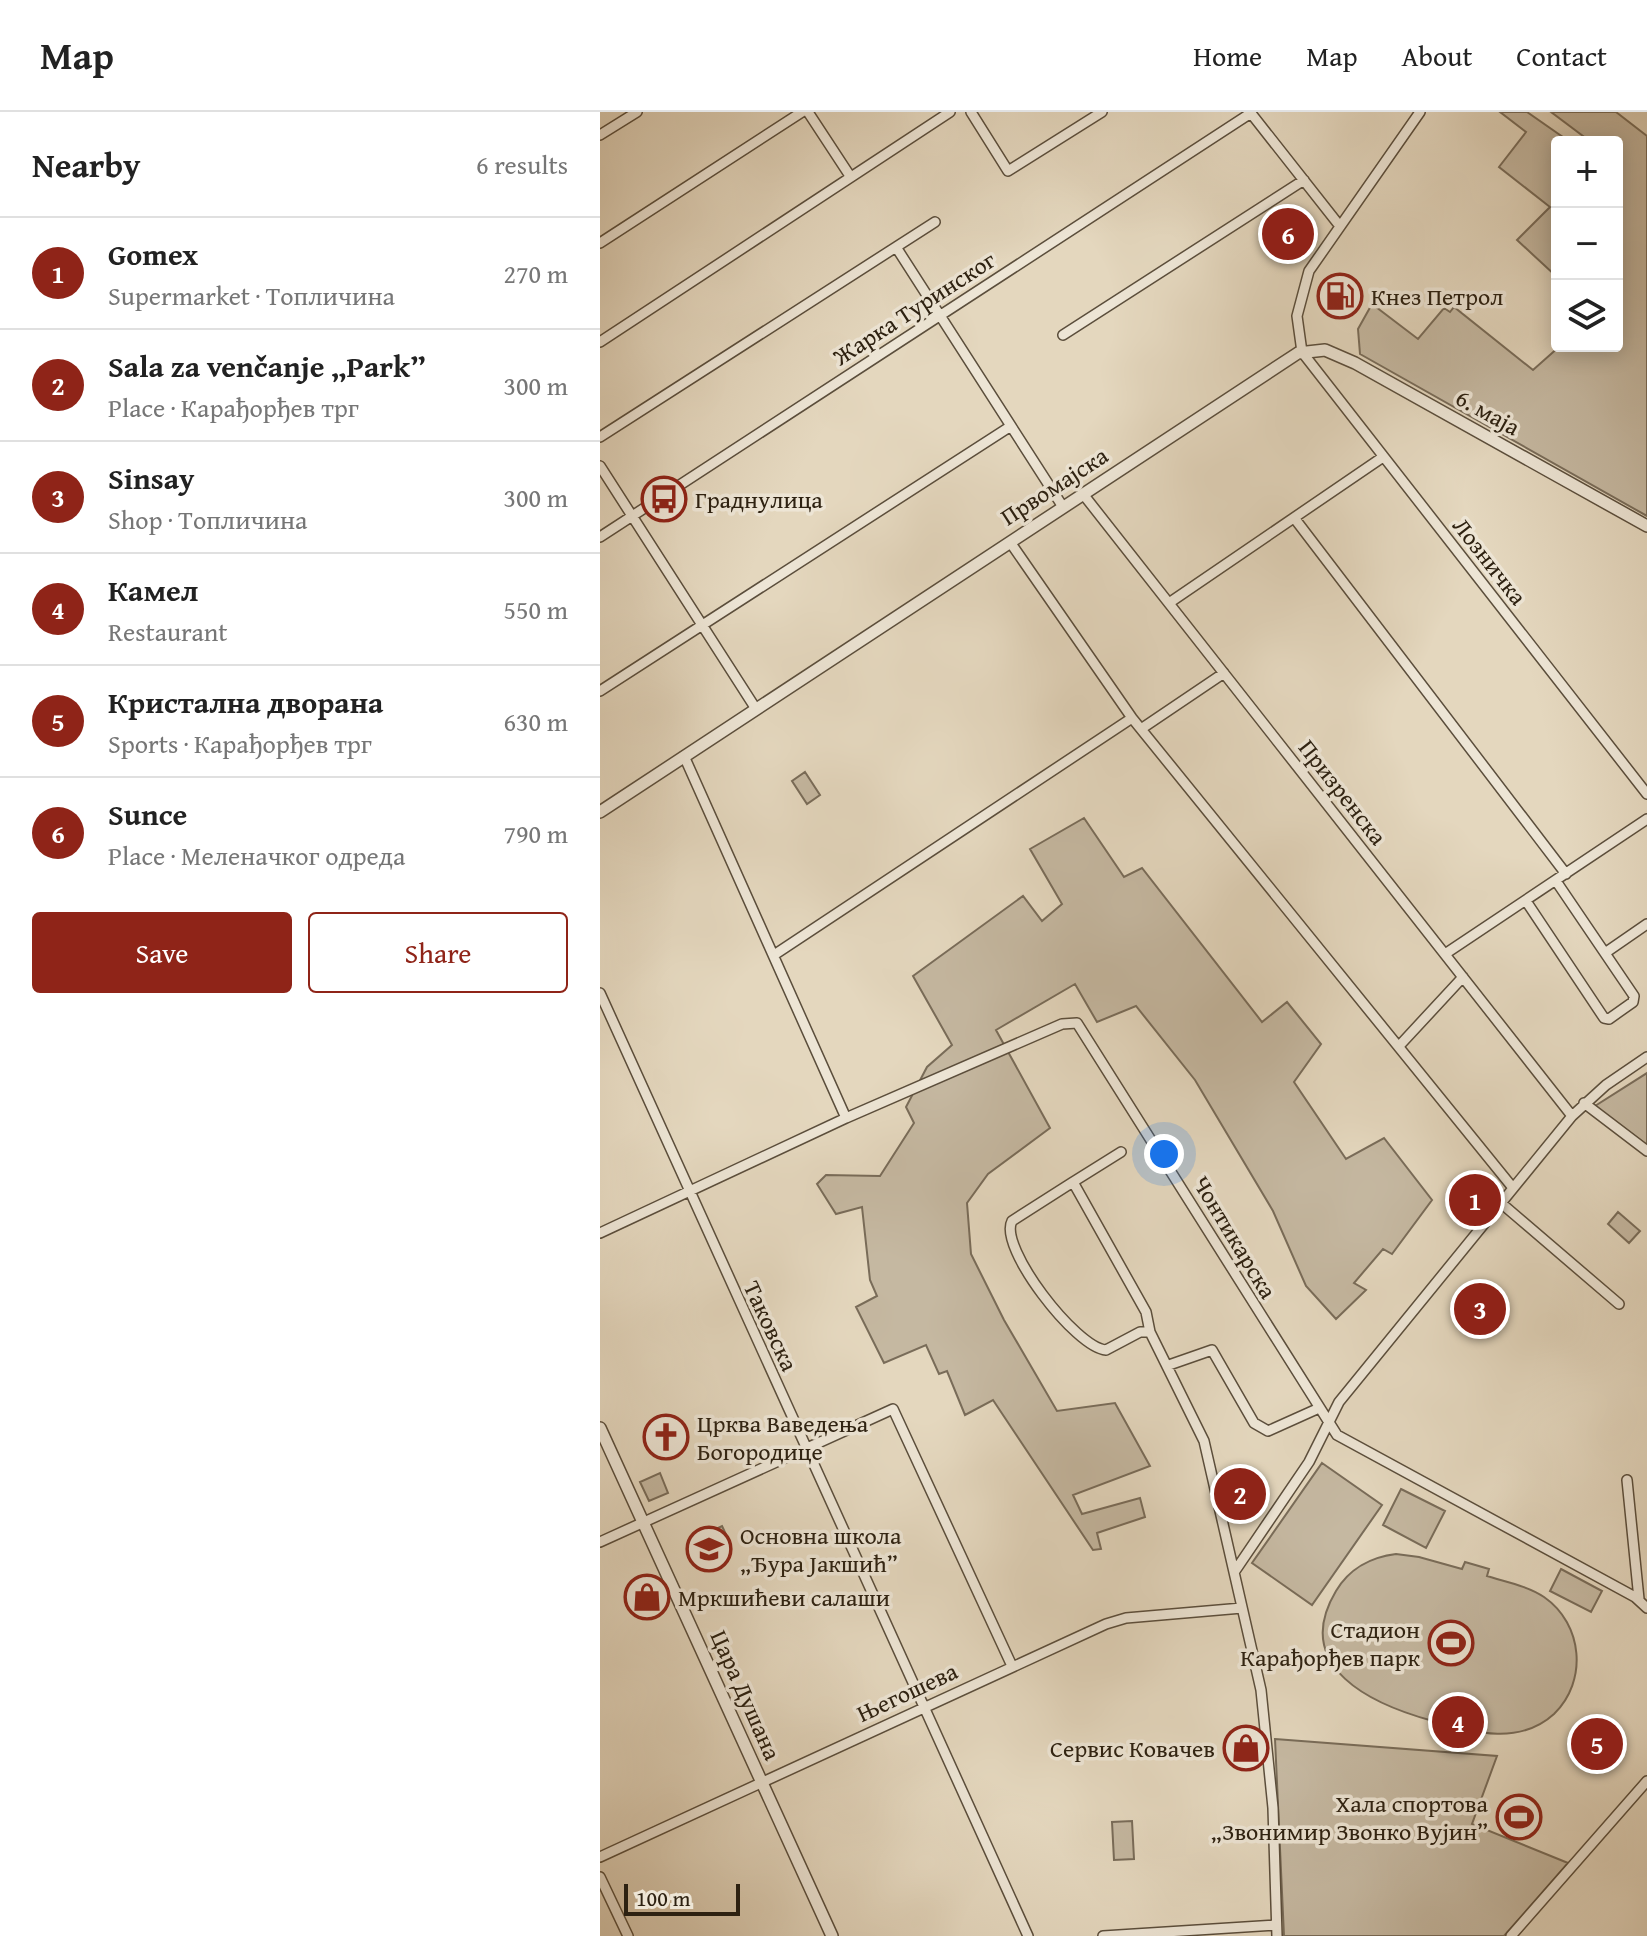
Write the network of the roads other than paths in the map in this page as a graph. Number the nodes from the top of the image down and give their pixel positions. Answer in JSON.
{"nodes":[{"id":1,"x":637,"y":112,"type":"edge"},
{"id":2,"x":802,"y":112,"type":"edge"},
{"id":3,"x":808,"y":112,"type":"edge"},
{"id":4,"x":950,"y":112,"type":"edge"},
{"id":5,"x":971,"y":112,"type":"edge"},
{"id":6,"x":1102,"y":112,"type":"edge"},
{"id":7,"x":1420,"y":112,"type":"edge"},
{"id":8,"x":1250,"y":113,"type":"edge"},
{"id":9,"x":600,"y":135,"type":"edge"},
{"id":10,"x":850,"y":176,"type":"junction"},
{"id":11,"x":1304,"y":180,"type":"junction"},
{"id":12,"x":935,"y":222,"type":"dead end"},
{"id":13,"x":1339,"y":225,"type":"junction"},
{"id":14,"x":600,"y":243,"type":"edge"},
{"id":15,"x":896,"y":247,"type":"junction"},
{"id":16,"x":940,"y":316,"type":"junction"},
{"id":17,"x":1063,"y":335,"type":"dead end"},
{"id":18,"x":600,"y":342,"type":"edge"},
{"id":19,"x":1302,"y":352,"type":"junction"},
{"id":20,"x":1011,"y":426,"type":"junction"},
{"id":21,"x":600,"y":437,"type":"edge"},
{"id":22,"x":1383,"y":457,"type":"junction"},
{"id":23,"x":600,"y":466,"type":"edge"},
{"id":24,"x":1083,"y":494,"type":"junction"},
{"id":25,"x":1063,"y":507,"type":"junction"},
{"id":26,"x":632,"y":516,"type":"junction"},
{"id":27,"x":1295,"y":519,"type":"junction"},
{"id":28,"x":1647,"y":526,"type":"edge"},
{"id":29,"x":600,"y":537,"type":"edge"},
{"id":30,"x":1010,"y":542,"type":"junction"},
{"id":31,"x":1169,"y":603,"type":"junction"},
{"id":32,"x":703,"y":625,"type":"junction"},
{"id":33,"x":1224,"y":673,"type":"junction"},
{"id":34,"x":600,"y":691,"type":"edge"},
{"id":35,"x":756,"y":709,"type":"junction"},
{"id":36,"x":1132,"y":718,"type":"junction"},
{"id":37,"x":1141,"y":729,"type":"junction"},
{"id":38,"x":684,"y":756,"type":"junction"},
{"id":39,"x":1647,"y":794,"type":"edge"},
{"id":40,"x":600,"y":812,"type":"edge"},
{"id":41,"x":1647,"y":819,"type":"edge"},
{"id":42,"x":1566,"y":874,"type":"junction"},
{"id":43,"x":1556,"y":881,"type":"junction"},
{"id":44,"x":1526,"y":901,"type":"junction"},
{"id":45,"x":1647,"y":924,"type":"edge"},
{"id":46,"x":1605,"y":953,"type":"junction"},
{"id":47,"x":1445,"y":954,"type":"junction"},
{"id":48,"x":774,"y":955,"type":"junction"},
{"id":49,"x":1463,"y":977,"type":"junction"},
{"id":50,"x":600,"y":993,"type":"edge"},
{"id":51,"x":1400,"y":1045,"type":"junction"},
{"id":52,"x":1647,"y":1057,"type":"edge"},
{"id":53,"x":1584,"y":1103,"type":"junction"},
{"id":54,"x":1572,"y":1116,"type":"junction"},
{"id":55,"x":846,"y":1118,"type":"junction"},
{"id":56,"x":1647,"y":1151,"type":"edge"},
{"id":57,"x":1121,"y":1152,"type":"dead end"},
{"id":58,"x":1073,"y":1182,"type":"junction"},
{"id":59,"x":1513,"y":1188,"type":"junction"},
{"id":60,"x":687,"y":1191,"type":"junction"},
{"id":61,"x":1501,"y":1203,"type":"junction"},
{"id":62,"x":600,"y":1233,"type":"edge"},
{"id":63,"x":1619,"y":1304,"type":"dead end"},
{"id":64,"x":1150,"y":1332,"type":"junction"},
{"id":65,"x":1169,"y":1365,"type":"junction"},
{"id":66,"x":1317,"y":1409,"type":"junction"},
{"id":67,"x":1327,"y":1422,"type":"junction"},
{"id":68,"x":600,"y":1428,"type":"edge"},
{"id":69,"x":806,"y":1449,"type":"junction"},
{"id":70,"x":1627,"y":1480,"type":"dead end"},
{"id":71,"x":644,"y":1522,"type":"junction"},
{"id":72,"x":600,"y":1542,"type":"edge"},
{"id":73,"x":1235,"y":1571,"type":"junction"},
{"id":74,"x":1639,"y":1599,"type":"junction"},
{"id":75,"x":1242,"y":1608,"type":"junction"},
{"id":76,"x":1647,"y":1608,"type":"edge"},
{"id":77,"x":1012,"y":1666,"type":"junction"},
{"id":78,"x":925,"y":1706,"type":"junction"},
{"id":79,"x":761,"y":1781,"type":"junction"},
{"id":80,"x":1647,"y":1781,"type":"edge"},
{"id":81,"x":600,"y":1857,"type":"edge"},
{"id":82,"x":600,"y":1877,"type":"edge"},
{"id":83,"x":1277,"y":1931,"type":"edge"},
{"id":84,"x":628,"y":1936,"type":"edge"},
{"id":85,"x":832,"y":1936,"type":"edge"},
{"id":86,"x":1028,"y":1936,"type":"edge"},
{"id":87,"x":1103,"y":1936,"type":"edge"},
{"id":88,"x":1511,"y":1936,"type":"edge"}],
"edges":[{"from":1,"to":9,"type":"street"},
{"from":2,"to":14,"type":"street"},
{"from":3,"to":10,"type":"street"},
{"from":4,"to":10,"type":"street"},
{"from":5,"to":6,"type":"street"},
{"from":7,"to":13,"type":"street"},
{"from":8,"to":11,"type":"street"},
{"from":8,"to":16,"type":"street","name":"Жарка Туринског"},
{"from":10,"to":18,"type":"street"},
{"from":11,"to":13,"type":"street"},
{"from":11,"to":17,"type":"street"},
{"from":12,"to":15,"type":"street"},
{"from":13,"to":19,"type":"street"},
{"from":15,"to":16,"type":"street"},
{"from":15,"to":21,"type":"street"},
{"from":16,"to":20,"type":"street"},
{"from":16,"to":26,"type":"street","name":"Жарка Туринског"},
{"from":19,"to":22,"type":"street","name":"Лозничка"},
{"from":19,"to":24,"type":"street","name":"Првомајска"},
{"from":19,"to":28,"type":"street","name":"6. маја"},
{"from":20,"to":25,"type":"street"},
{"from":20,"to":32,"type":"street"},
{"from":22,"to":27,"type":"street"},
{"from":22,"to":39,"type":"street","name":"Лозничка"},
{"from":23,"to":26,"type":"street"},
{"from":24,"to":25,"type":"street","name":"Првомајска"},
{"from":24,"to":31,"type":"street","name":"Призренска"},
{"from":25,"to":30,"type":"street","name":"Првомајска"},
{"from":26,"to":29,"type":"street","name":"Жарка Туринског"},
{"from":26,"to":32,"type":"street"},
{"from":27,"to":31,"type":"street"},
{"from":27,"to":42,"type":"street"},
{"from":30,"to":35,"type":"street","name":"Првомајска"},
{"from":30,"to":36,"type":"street"},
{"from":31,"to":33,"type":"street","name":"Призренска"},
{"from":32,"to":34,"type":"street"},
{"from":32,"to":35,"type":"street"},
{"from":33,"to":37,"type":"street"},
{"from":33,"to":47,"type":"street","name":"Призренска"},
{"from":35,"to":38,"type":"street","name":"Првомајска"},
{"from":36,"to":37,"type":"street"},
{"from":36,"to":48,"type":"street"},
{"from":37,"to":51,"type":"street"},
{"from":38,"to":40,"type":"street","name":"Првомајска"},
{"from":38,"to":48,"type":"street"},
{"from":41,"to":42,"type":"street"},
{"from":42,"to":43,"type":"street"},
{"from":43,"to":44,"type":"street"},
{"from":43,"to":46,"type":"street"},
{"from":44,"to":46,"type":"street"},
{"from":44,"to":47,"type":"street"},
{"from":45,"to":46,"type":"street"},
{"from":47,"to":49,"type":"street","name":"Призренска"},
{"from":48,"to":55,"type":"street"},
{"from":49,"to":51,"type":"street"},
{"from":49,"to":54,"type":"street","name":"Призренска"},
{"from":50,"to":60,"type":"street","name":"Таковска"},
{"from":51,"to":59,"type":"street"},
{"from":52,"to":53,"type":"street"},
{"from":53,"to":54,"type":"street"},
{"from":53,"to":56,"type":"street"},
{"from":54,"to":59,"type":"street"},
{"from":55,"to":60,"type":"street","name":"Чонтикарска"},
{"from":55,"to":66,"type":"street","name":"Чонтикарска"},
{"from":57,"to":58,"type":"street"},
{"from":58,"to":64,"type":"street"},
{"from":58,"to":64,"type":"street"},
{"from":59,"to":61,"type":"street"},
{"from":60,"to":62,"type":"street","name":"Чонтикарска"},
{"from":60,"to":69,"type":"street","name":"Таковска"},
{"from":61,"to":63,"type":"street"},
{"from":61,"to":67,"type":"street"},
{"from":64,"to":65,"type":"street"},
{"from":65,"to":66,"type":"street"},
{"from":65,"to":73,"type":"street"},
{"from":66,"to":67,"type":"street","name":"Чонтикарска"},
{"from":67,"to":73,"type":"street"},
{"from":67,"to":74,"type":"street","name":"Чонтикарска"},
{"from":68,"to":71,"type":"street","name":"Цара Душана"},
{"from":69,"to":71,"type":"street"},
{"from":69,"to":77,"type":"street"},
{"from":69,"to":78,"type":"street","name":"Таковска"},
{"from":70,"to":74,"type":"street"},
{"from":71,"to":72,"type":"street"},
{"from":71,"to":79,"type":"street","name":"Цара Душана"},
{"from":73,"to":75,"type":"street"},
{"from":74,"to":76,"type":"street"},
{"from":75,"to":77,"type":"street","name":"Његошева"},
{"from":75,"to":83,"type":"street"},
{"from":77,"to":78,"type":"street","name":"Његошева"},
{"from":78,"to":79,"type":"street","name":"Његошева"},
{"from":78,"to":86,"type":"street","name":"Таковска"},
{"from":79,"to":81,"type":"street","name":"Његошева"},
{"from":79,"to":85,"type":"street","name":"Цара Душана"},
{"from":80,"to":88,"type":"street"},
{"from":82,"to":84,"type":"street"},
{"from":83,"to":87,"type":"street"}]}
